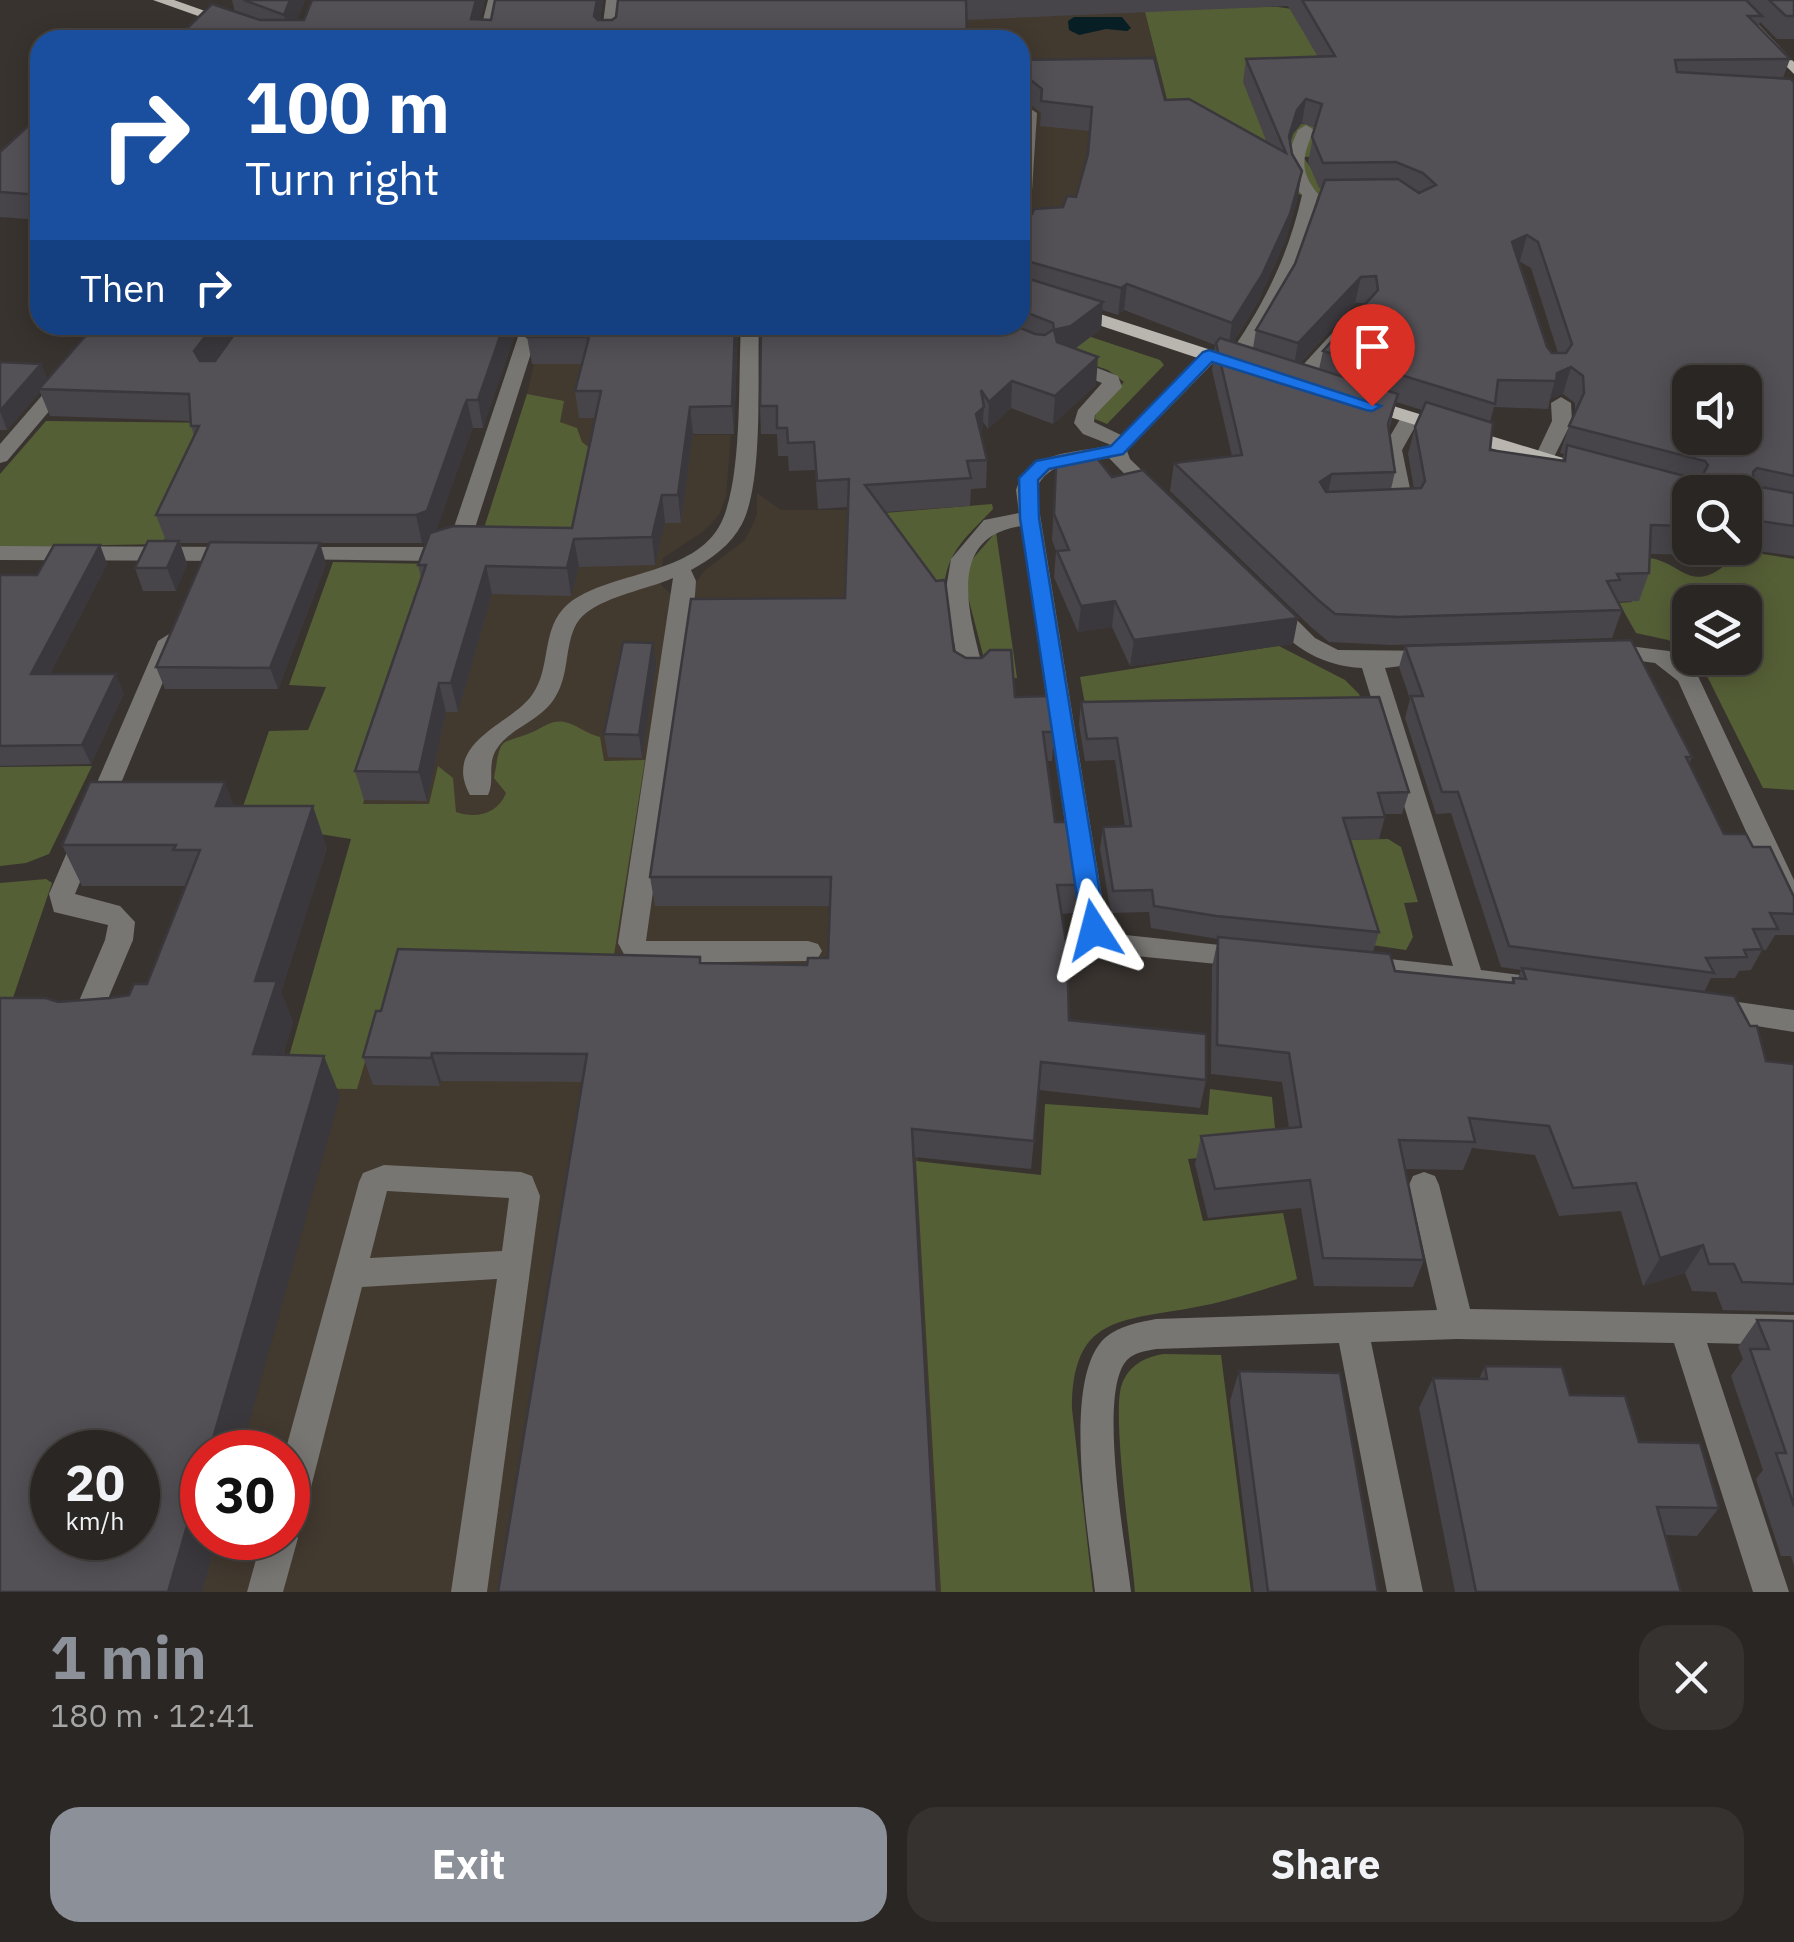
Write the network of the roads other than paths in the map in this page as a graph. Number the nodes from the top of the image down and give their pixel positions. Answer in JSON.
{"nodes":[{"id":1,"x":160,"y":0,"type":"edge"},
{"id":2,"x":494,"y":0,"type":"edge"},
{"id":3,"x":613,"y":0,"type":"edge"},
{"id":4,"x":1727,"y":0,"type":"edge"},
{"id":5,"x":250,"y":30,"type":"edge"},
{"id":6,"x":487,"y":30,"type":"edge"},
{"id":7,"x":609,"y":30,"type":"edge"},
{"id":8,"x":1787,"y":55,"type":"edge"},
{"id":9,"x":1794,"y":70,"type":"edge"},
{"id":10,"x":1306,"y":130,"type":"edge"},
{"id":11,"x":1310,"y":197,"type":"junction"},
{"id":12,"x":1330,"y":197,"type":"edge"},
{"id":13,"x":1030,"y":296,"type":"edge"},
{"id":14,"x":1364,"y":310,"type":"edge"},
{"id":15,"x":104,"y":335,"type":"edge"},
{"id":16,"x":527,"y":335,"type":"edge"},
{"id":17,"x":749,"y":335,"type":"edge"},
{"id":18,"x":1209,"y":356,"type":"junction"},
{"id":19,"x":1063,"y":361,"type":"edge"},
{"id":20,"x":1232,"y":363,"type":"junction"},
{"id":21,"x":1298,"y":383,"type":"junction"},
{"id":22,"x":1561,"y":403,"type":"edge"},
{"id":23,"x":1410,"y":418,"type":"junction"},
{"id":24,"x":1120,"y":446,"type":"junction"},
{"id":25,"x":0,"y":457,"type":"edge"},
{"id":26,"x":1544,"y":459,"type":"junction"},
{"id":27,"x":1590,"y":473,"type":"edge"},
{"id":28,"x":1170,"y":509,"type":"edge"},
{"id":29,"x":1370,"y":511,"type":"edge"},
{"id":30,"x":1030,"y":518,"type":"junction"},
{"id":31,"x":0,"y":553,"type":"edge"},
{"id":32,"x":678,"y":566,"type":"junction"},
{"id":33,"x":1260,"y":596,"type":"edge"},
{"id":34,"x":176,"y":624,"type":"edge"},
{"id":35,"x":1578,"y":650,"type":"edge"},
{"id":36,"x":1466,"y":655,"type":"edge"},
{"id":37,"x":1371,"y":659,"type":"junction"},
{"id":38,"x":973,"y":678,"type":"edge"},
{"id":39,"x":479,"y":789,"type":"dead end"},
{"id":40,"x":1794,"y":909,"type":"edge"},
{"id":41,"x":808,"y":951,"type":"dead end"},
{"id":42,"x":1272,"y":958,"type":"edge"},
{"id":43,"x":1332,"y":964,"type":"edge"},
{"id":44,"x":1470,"y":977,"type":"junction"},
{"id":45,"x":1565,"y":990,"type":"edge"},
{"id":46,"x":1680,"y":1005,"type":"edge"},
{"id":47,"x":1794,"y":1020,"type":"edge"},
{"id":48,"x":81,"y":1028,"type":"edge"},
{"id":49,"x":1424,"y":1185,"type":"dead end"},
{"id":50,"x":516,"y":1264,"type":"junction"},
{"id":51,"x":349,"y":1274,"type":"junction"},
{"id":52,"x":1457,"y":1324,"type":"junction"},
{"id":53,"x":1352,"y":1327,"type":"junction"},
{"id":54,"x":1686,"y":1328,"type":"junction"},
{"id":55,"x":1794,"y":1330,"type":"edge"},
{"id":56,"x":308,"y":1430,"type":"edge"},
{"id":57,"x":274,"y":1560,"type":"edge"},
{"id":58,"x":266,"y":1592,"type":"edge"},
{"id":59,"x":469,"y":1592,"type":"edge"},
{"id":60,"x":1113,"y":1592,"type":"edge"},
{"id":61,"x":1404,"y":1592,"type":"edge"},
{"id":62,"x":1771,"y":1592,"type":"edge"}],
"edges":[{"from":1,"to":5,"type":"main road"},
{"from":2,"to":6,"type":"street"},
{"from":3,"to":7,"type":"street"},
{"from":4,"to":8,"type":"main road"},
{"from":8,"to":9,"type":"main road"},
{"from":10,"to":11,"type":"street"},
{"from":11,"to":12,"type":"street"},
{"from":11,"to":20,"type":"street"},
{"from":13,"to":18,"type":"main road"},
{"from":14,"to":21,"type":"street"},
{"from":15,"to":25,"type":"street"},
{"from":16,"to":31,"type":"street"},
{"from":17,"to":32,"type":"street"},
{"from":18,"to":20,"type":"main road"},
{"from":18,"to":24,"type":"street"},
{"from":19,"to":24,"type":"street"},
{"from":20,"to":21,"type":"main road"},
{"from":21,"to":23,"type":"main road"},
{"from":22,"to":26,"type":"street"},
{"from":23,"to":26,"type":"main road"},
{"from":23,"to":29,"type":"street"},
{"from":24,"to":28,"type":"street"},
{"from":24,"to":30,"type":"street"},
{"from":26,"to":27,"type":"main road"},
{"from":30,"to":38,"type":"street"},
{"from":30,"to":42,"type":"street"},
{"from":32,"to":39,"type":"street"},
{"from":32,"to":41,"type":"street"},
{"from":33,"to":37,"type":"street"},
{"from":34,"to":48,"type":"street"},
{"from":35,"to":40,"type":"street"},
{"from":36,"to":37,"type":"street"},
{"from":37,"to":44,"type":"street"},
{"from":43,"to":44,"type":"street"},
{"from":44,"to":45,"type":"street"},
{"from":46,"to":47,"type":"street"},
{"from":49,"to":52,"type":"street"},
{"from":50,"to":51,"type":"street"},
{"from":50,"to":51,"type":"street"},
{"from":50,"to":59,"type":"street"},
{"from":51,"to":56,"type":"street"},
{"from":52,"to":53,"type":"street"},
{"from":52,"to":54,"type":"street"},
{"from":53,"to":60,"type":"street"},
{"from":53,"to":61,"type":"street"},
{"from":54,"to":55,"type":"street"},
{"from":54,"to":62,"type":"street"},
{"from":57,"to":58,"type":"street"}]}
